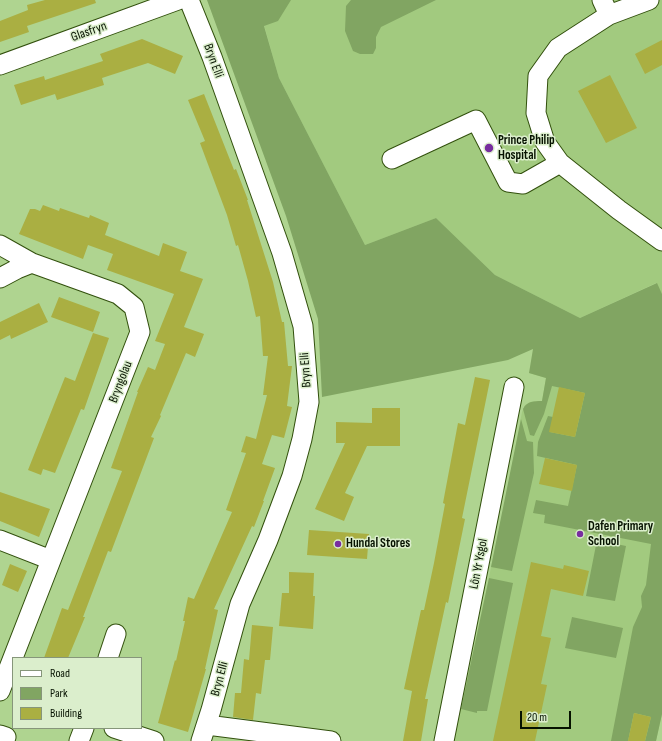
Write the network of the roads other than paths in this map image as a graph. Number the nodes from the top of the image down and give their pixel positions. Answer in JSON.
{"nodes":[{"id":1,"x":178,"y":0,"type":"edge"},
{"id":2,"x":190,"y":0,"type":"edge"},
{"id":3,"x":649,"y":0,"type":"edge"},
{"id":4,"x":606,"y":8,"type":"edge"},
{"id":5,"x":0,"y":65,"type":"edge"},
{"id":6,"x":392,"y":159,"type":"dead end"},
{"id":7,"x":560,"y":163,"type":"junction"},
{"id":8,"x":662,"y":241,"type":"edge"},
{"id":9,"x":0,"y":245,"type":"edge"},
{"id":10,"x":32,"y":263,"type":"junction"},
{"id":11,"x":0,"y":278,"type":"edge"},
{"id":12,"x":514,"y":387,"type":"dead end"},
{"id":13,"x":0,"y":540,"type":"edge"},
{"id":14,"x":51,"y":560,"type":"junction"},
{"id":15,"x":116,"y":634,"type":"dead end"},
{"id":16,"x":13,"y":657,"type":"edge"},
{"id":17,"x":108,"y":657,"type":"edge"},
{"id":18,"x":12,"y":660,"type":"edge"},
{"id":19,"x":0,"y":691,"type":"edge"},
{"id":20,"x":84,"y":729,"type":"edge"},
{"id":21,"x":117,"y":729,"type":"edge"},
{"id":22,"x":204,"y":733,"type":"edge"},
{"id":23,"x":79,"y":741,"type":"edge"},
{"id":24,"x":154,"y":741,"type":"edge"},
{"id":25,"x":332,"y":741,"type":"edge"},
{"id":26,"x":444,"y":741,"type":"edge"}],
"edges":[{"from":1,"to":5,"type":"street","name":"Glasfryn"},
{"from":2,"to":22,"type":"street","name":"Bryn Elli"},
{"from":3,"to":4,"type":"street"},
{"from":4,"to":7,"type":"street"},
{"from":6,"to":7,"type":"street"},
{"from":7,"to":8,"type":"street"},
{"from":9,"to":10,"type":"street","name":"Bryngolau"},
{"from":10,"to":11,"type":"street"},
{"from":10,"to":14,"type":"street","name":"Bryngolau"},
{"from":12,"to":26,"type":"street","name":"Lôn Yr Ysgol"},
{"from":13,"to":14,"type":"street"},
{"from":14,"to":16,"type":"street","name":"Bryngolau"},
{"from":15,"to":17,"type":"street"},
{"from":18,"to":19,"type":"street","name":"Bryngolau"},
{"from":20,"to":23,"type":"street"},
{"from":21,"to":24,"type":"street"},
{"from":22,"to":25,"type":"street"}]}
